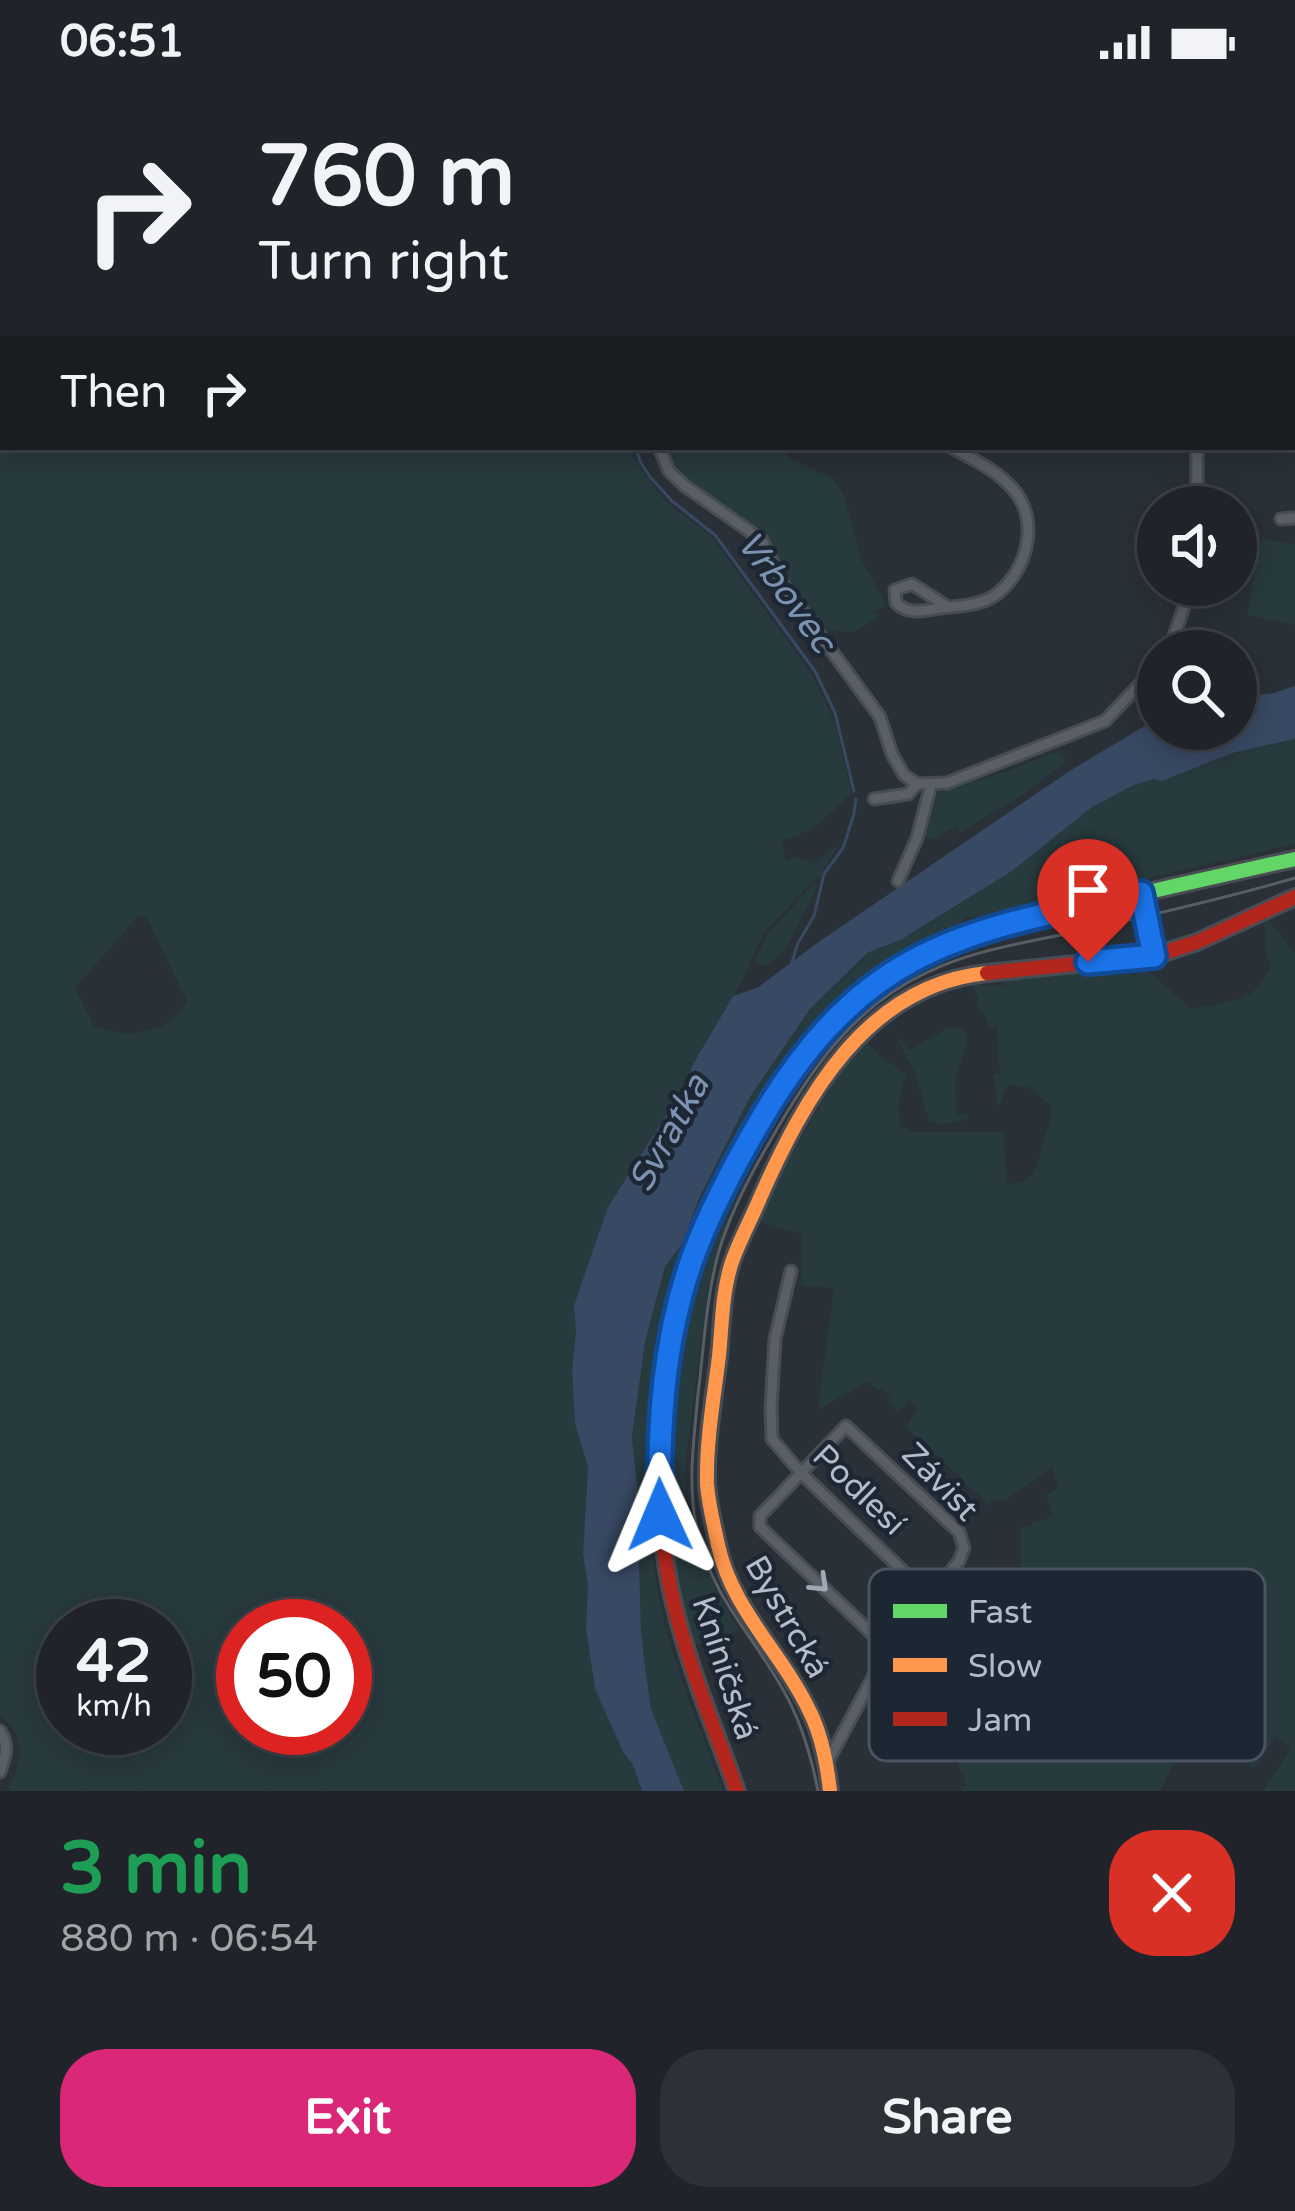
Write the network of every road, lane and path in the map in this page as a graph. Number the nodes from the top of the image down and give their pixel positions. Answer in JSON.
{"nodes":[{"id":1,"x":660,"y":450,"type":"edge"},
{"id":2,"x":956,"y":450,"type":"edge"},
{"id":3,"x":1197,"y":450,"type":"edge"},
{"id":4,"x":1197,"y":486,"type":"edge"},
{"id":5,"x":1295,"y":518,"type":"edge"},
{"id":6,"x":1281,"y":519,"type":"dead end"},
{"id":7,"x":948,"y":608,"type":"junction"},
{"id":8,"x":1137,"y":687,"type":"edge"},
{"id":9,"x":917,"y":784,"type":"junction"},
{"id":10,"x":931,"y":784,"type":"junction"},
{"id":11,"x":874,"y":799,"type":"dead end"},
{"id":12,"x":917,"y":838,"type":"junction"},
{"id":13,"x":925,"y":851,"type":"dead end"},
{"id":14,"x":1295,"y":860,"type":"edge"},
{"id":15,"x":898,"y":880,"type":"dead end"},
{"id":16,"x":1141,"y":893,"type":"junction"},
{"id":17,"x":1295,"y":897,"type":"edge"},
{"id":18,"x":1154,"y":956,"type":"junction"},
{"id":19,"x":790,"y":1271,"type":"dead end"},
{"id":20,"x":801,"y":1473,"type":"junction"},
{"id":21,"x":901,"y":1569,"type":"edge"},
{"id":22,"x":953,"y":1569,"type":"edge"},
{"id":23,"x":869,"y":1630,"type":"edge"},
{"id":24,"x":869,"y":1684,"type":"edge"},
{"id":25,"x":0,"y":1731,"type":"edge"},
{"id":26,"x":827,"y":1763,"type":"junction"},
{"id":27,"x":0,"y":1772,"type":"edge"},
{"id":28,"x":737,"y":1791,"type":"edge"},
{"id":29,"x":830,"y":1791,"type":"edge"}],
"edges":[{"from":1,"to":9,"type":"street"},
{"from":2,"to":7,"type":"street"},
{"from":3,"to":4,"type":"street"},
{"from":5,"to":6,"type":"street"},
{"from":7,"to":7,"type":"street"},
{"from":8,"to":10,"type":"street"},
{"from":9,"to":10,"type":"street"},
{"from":9,"to":11,"type":"street"},
{"from":10,"to":12,"type":"street"},
{"from":12,"to":13,"type":"street"},
{"from":12,"to":15,"type":"street"},
{"from":14,"to":16,"type":"street","name":"Kníničská"},
{"from":16,"to":18,"type":"street"},
{"from":16,"to":28,"type":"street","name":"Kníničská"},
{"from":17,"to":18,"type":"street","name":"Bystrcká"},
{"from":18,"to":26,"type":"street","name":"Bystrcká"},
{"from":19,"to":20,"type":"street","name":"Podlesí"},
{"from":20,"to":21,"type":"street","name":"Podlesí"},
{"from":20,"to":22,"type":"street","name":"Závist"},
{"from":20,"to":23,"type":"street","one_way":true},
{"from":24,"to":26,"type":"street","name":"Závist"},
{"from":25,"to":27,"type":"street"},
{"from":26,"to":29,"type":"street","name":"Bystrcká"}]}
